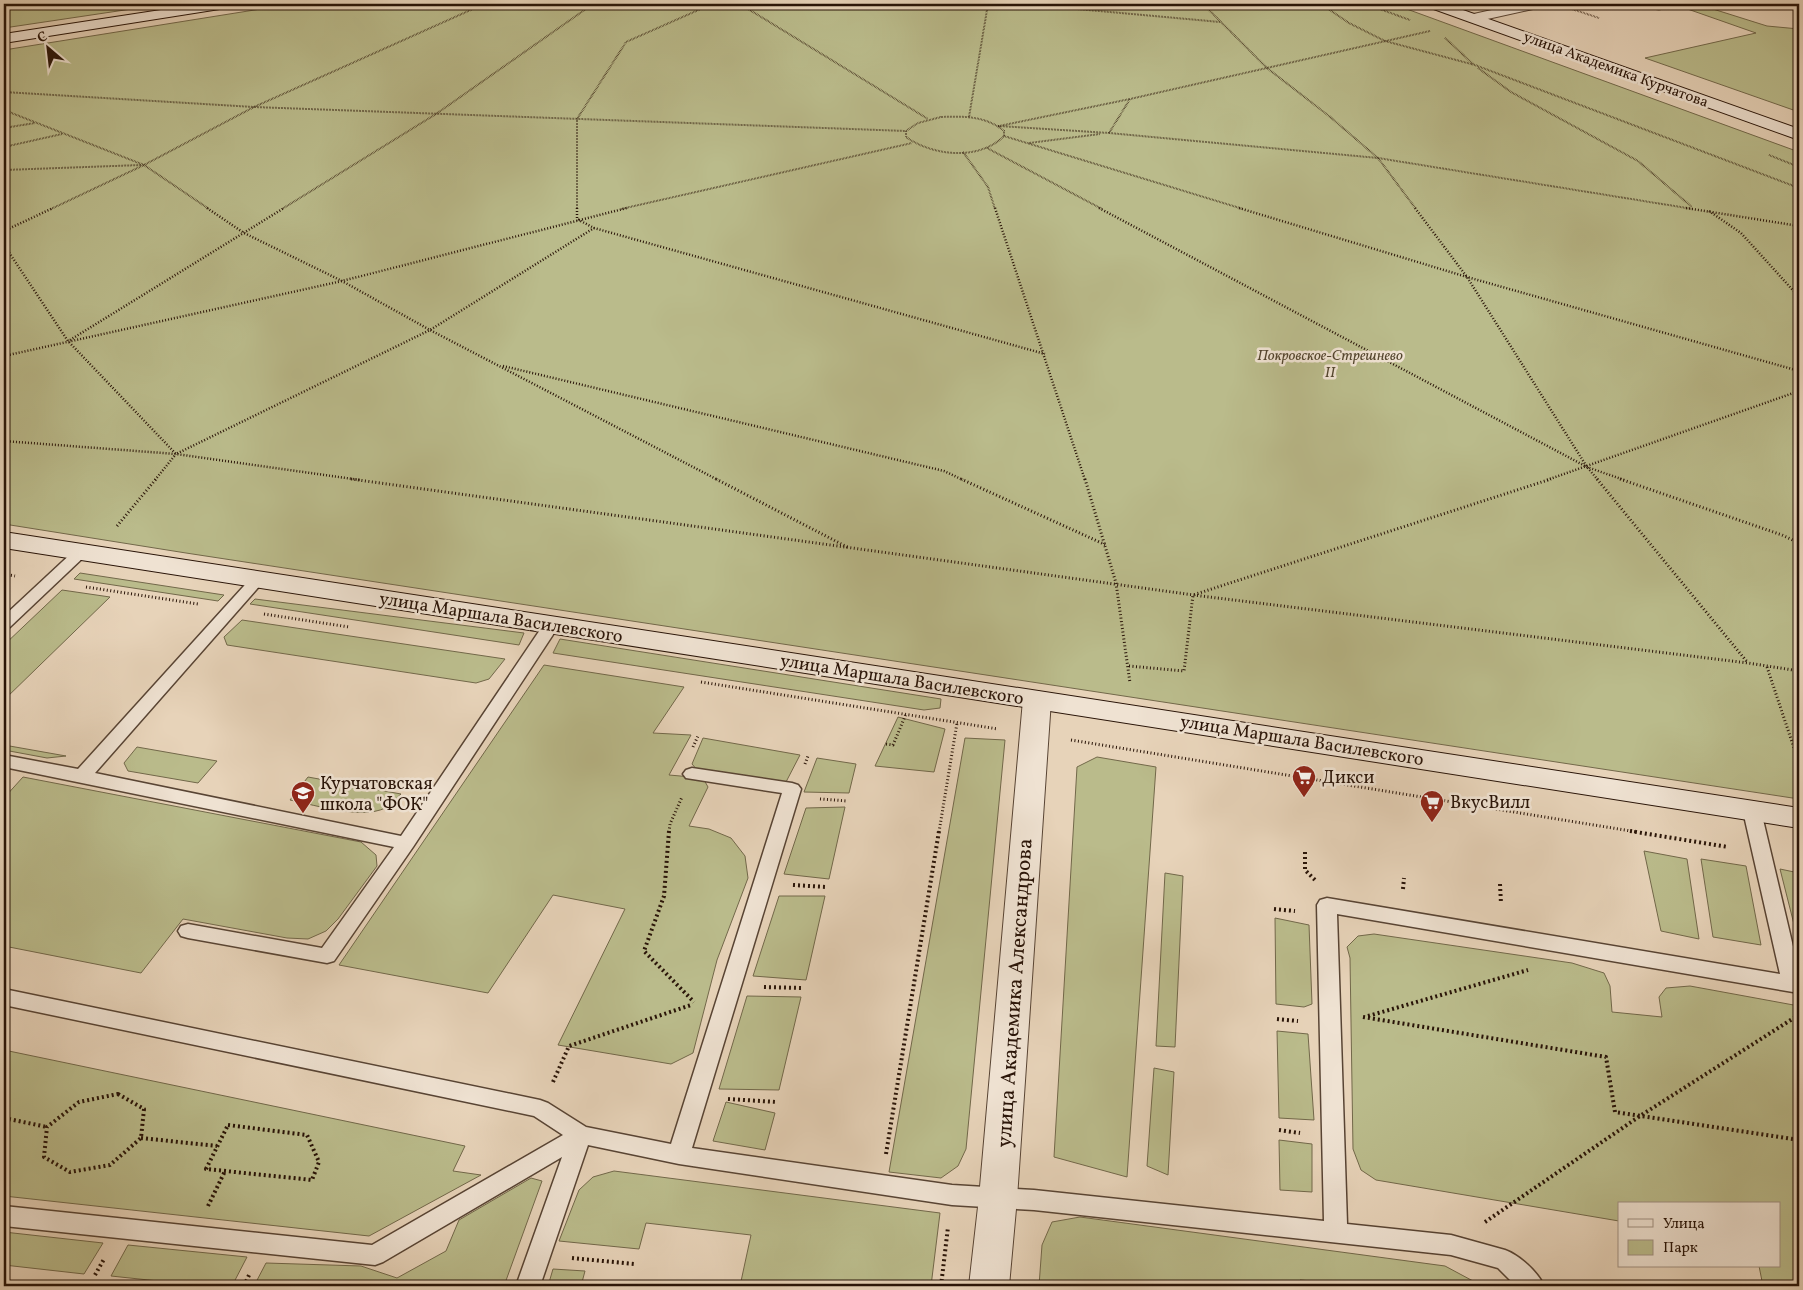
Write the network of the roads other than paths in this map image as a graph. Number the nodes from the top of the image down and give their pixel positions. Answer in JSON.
{"nodes":[{"id":1,"x":33,"y":4,"type":"edge"},
{"id":2,"x":226,"y":4,"type":"edge"},
{"id":3,"x":1433,"y":4,"type":"edge"},
{"id":4,"x":1537,"y":4,"type":"edge"},
{"id":5,"x":4,"y":5,"type":"edge"},
{"id":6,"x":1474,"y":18,"type":"junction"},
{"id":7,"x":4,"y":39,"type":"edge"},
{"id":8,"x":1799,"y":135,"type":"edge"},
{"id":9,"x":4,"y":540,"type":"edge"},
{"id":10,"x":81,"y":552,"type":"junction"},
{"id":11,"x":258,"y":579,"type":"junction"},
{"id":12,"x":4,"y":624,"type":"edge"},
{"id":13,"x":552,"y":624,"type":"junction"},
{"id":14,"x":1037,"y":700,"type":"junction"},
{"id":15,"x":4,"y":761,"type":"edge"},
{"id":16,"x":692,"y":774,"type":"road end"},
{"id":17,"x":82,"y":776,"type":"junction"},
{"id":18,"x":1752,"y":811,"type":"junction"},
{"id":19,"x":1799,"y":818,"type":"edge"},
{"id":20,"x":406,"y":842,"type":"junction"},
{"id":21,"x":188,"y":931,"type":"dead end"},
{"id":22,"x":1796,"y":985,"type":"edge"},
{"id":23,"x":4,"y":996,"type":"edge"},
{"id":24,"x":581,"y":1135,"type":"junction"},
{"id":25,"x":679,"y":1155,"type":"junction"},
{"id":26,"x":998,"y":1198,"type":"junction"},
{"id":27,"x":4,"y":1216,"type":"edge"},
{"id":28,"x":1336,"y":1233,"type":"junction"},
{"id":29,"x":528,"y":1286,"type":"edge"},
{"id":30,"x":989,"y":1286,"type":"edge"},
{"id":31,"x":1532,"y":1286,"type":"edge"}],
"edges":[{"from":1,"to":5,"type":"lane"},
{"from":2,"to":7,"type":"main road"},
{"from":3,"to":6,"type":"main road","name":"улица Академика Курчатова"},
{"from":4,"to":6,"type":"main road"},
{"from":6,"to":8,"type":"main road","name":"улица Академика Курчатова"},
{"from":9,"to":10,"type":"main road","name":"улица Маршала Василевского"},
{"from":10,"to":11,"type":"main road","name":"улица Маршала Василевского"},
{"from":10,"to":12,"type":"lane"},
{"from":11,"to":13,"type":"main road","name":"улица Маршала Василевского"},
{"from":11,"to":17,"type":"lane"},
{"from":13,"to":14,"type":"main road","name":"улица Маршала Василевского"},
{"from":13,"to":20,"type":"lane"},
{"from":14,"to":18,"type":"main road","name":"улица Маршала Василевского"},
{"from":14,"to":26,"type":"main road","name":"улица Академика Александрова"},
{"from":15,"to":17,"type":"lane"},
{"from":16,"to":25,"type":"lane"},
{"from":17,"to":20,"type":"lane"},
{"from":18,"to":19,"type":"main road","name":"улица Маршала Василевского"},
{"from":18,"to":22,"type":"lane"},
{"from":20,"to":21,"type":"lane"},
{"from":22,"to":28,"type":"lane"},
{"from":23,"to":24,"type":"lane"},
{"from":24,"to":25,"type":"lane"},
{"from":24,"to":27,"type":"lane"},
{"from":24,"to":29,"type":"lane"},
{"from":25,"to":26,"type":"lane"},
{"from":26,"to":28,"type":"lane"},
{"from":26,"to":30,"type":"main road","name":"улица Академика Александрова"},
{"from":28,"to":31,"type":"lane"}]}
